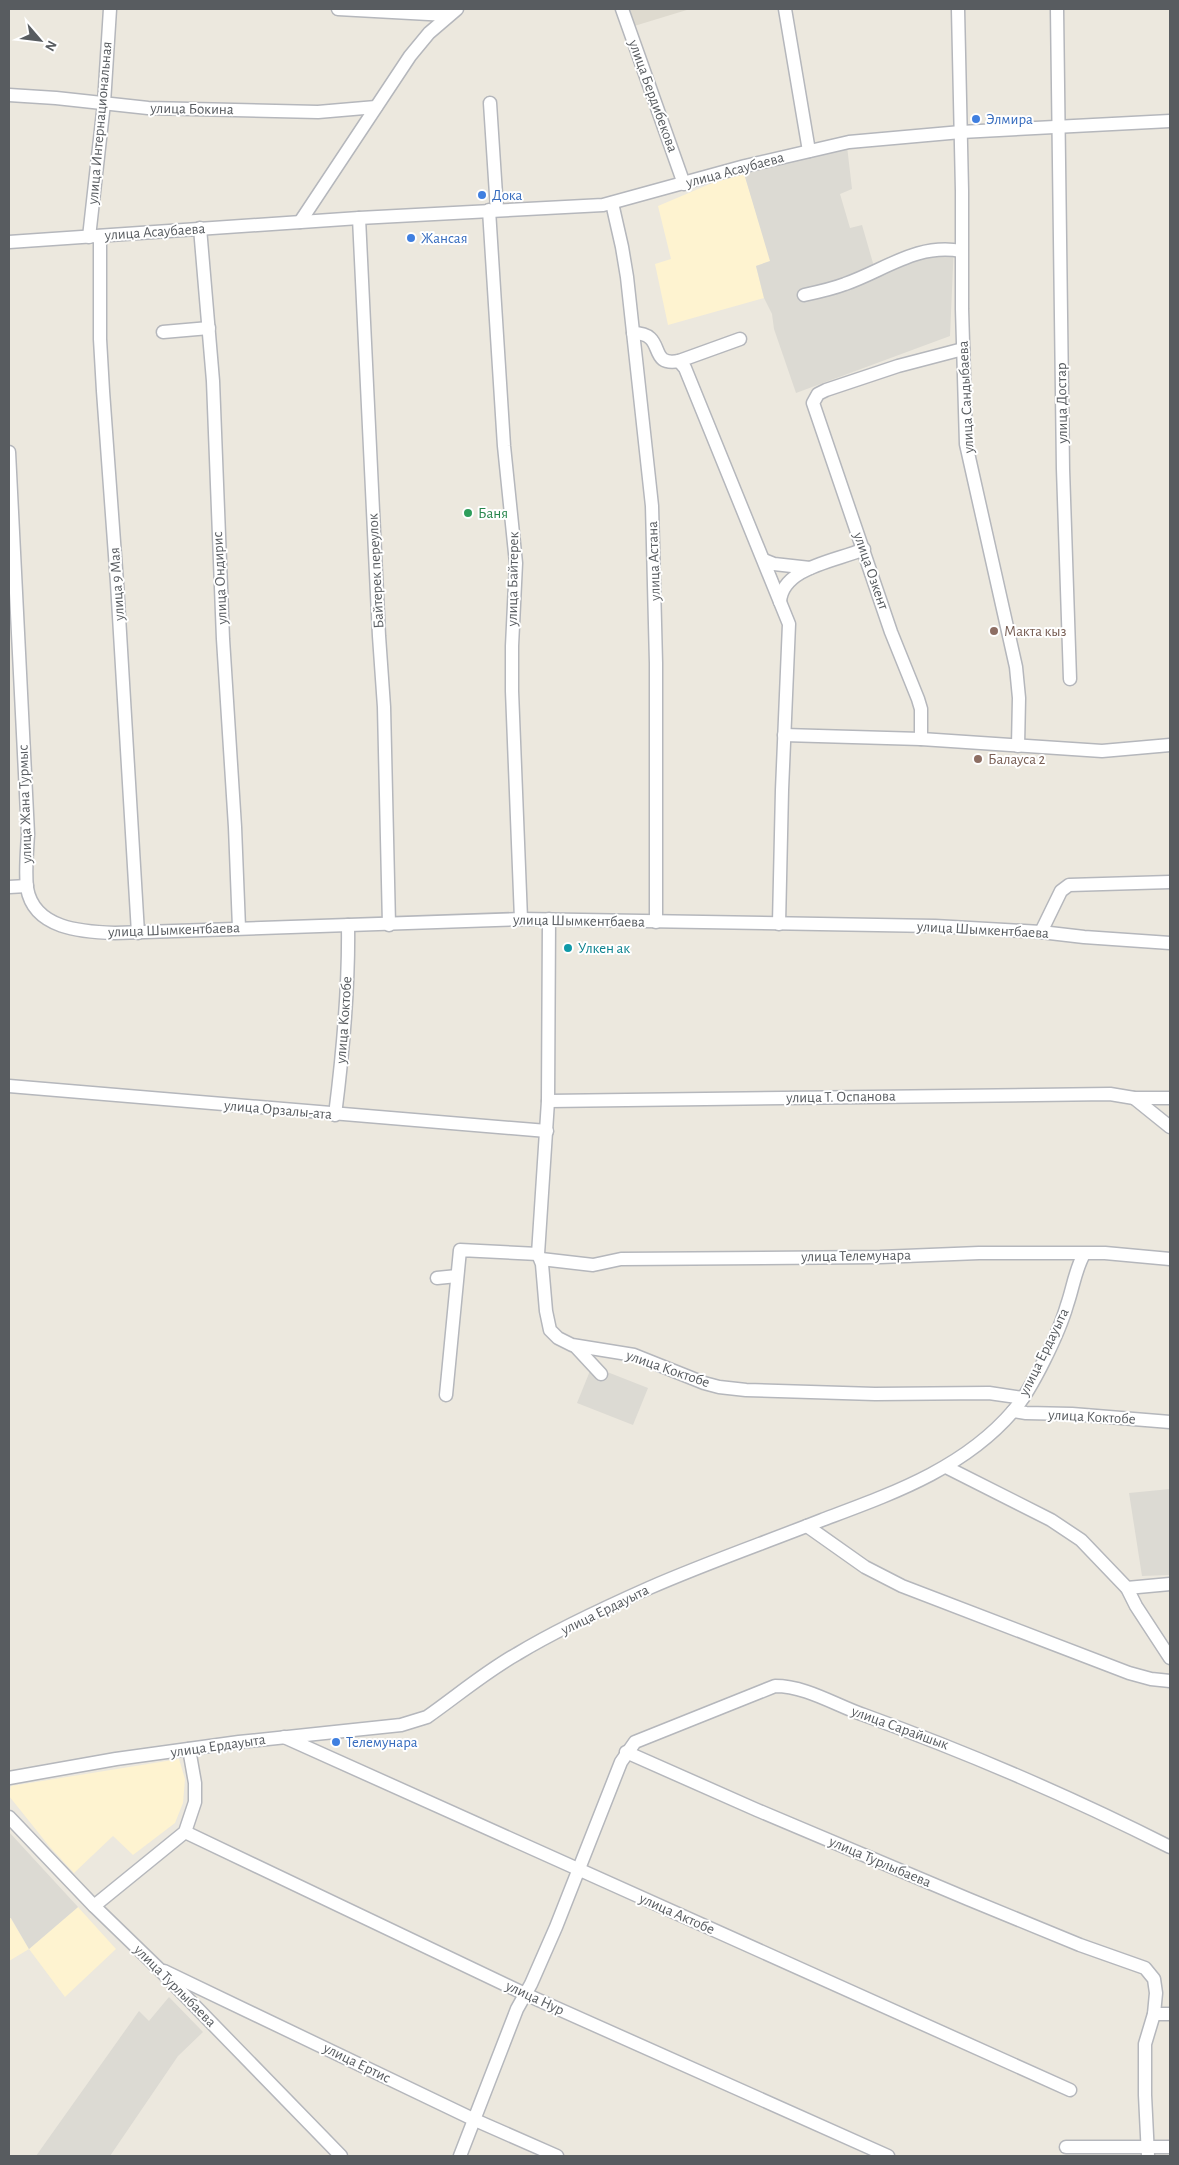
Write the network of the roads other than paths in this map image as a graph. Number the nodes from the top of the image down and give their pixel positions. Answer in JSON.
{"nodes":[{"id":1,"x":110,"y":9,"type":"edge"},
{"id":2,"x":338,"y":9,"type":"edge"},
{"id":3,"x":622,"y":9,"type":"edge"},
{"id":4,"x":786,"y":9,"type":"edge"},
{"id":5,"x":958,"y":9,"type":"edge"},
{"id":6,"x":1058,"y":9,"type":"edge"},
{"id":7,"x":452,"y":12,"type":"edge"},
{"id":8,"x":9,"y":95,"type":"edge"},
{"id":9,"x":104,"y":103,"type":"junction"},
{"id":10,"x":490,"y":103,"type":"dead end"},
{"id":11,"x":376,"y":107,"type":"junction"},
{"id":12,"x":1170,"y":121,"type":"edge"},
{"id":13,"x":1060,"y":126,"type":"junction"},
{"id":14,"x":961,"y":132,"type":"junction"},
{"id":15,"x":809,"y":150,"type":"junction"},
{"id":16,"x":684,"y":184,"type":"junction"},
{"id":17,"x":612,"y":203,"type":"junction"},
{"id":18,"x":493,"y":210,"type":"junction"},
{"id":19,"x":359,"y":218,"type":"junction"},
{"id":20,"x":300,"y":222,"type":"junction"},
{"id":21,"x":200,"y":228,"type":"junction"},
{"id":22,"x":95,"y":236,"type":"junction"},
{"id":23,"x":9,"y":242,"type":"edge"},
{"id":24,"x":961,"y":251,"type":"junction"},
{"id":25,"x":804,"y":296,"type":"dead end"},
{"id":26,"x":209,"y":328,"type":"junction"},
{"id":27,"x":164,"y":332,"type":"dead end"},
{"id":28,"x":633,"y":333,"type":"junction"},
{"id":29,"x":740,"y":339,"type":"dead end"},
{"id":30,"x":963,"y":349,"type":"junction"},
{"id":31,"x":679,"y":361,"type":"junction"},
{"id":32,"x":9,"y":452,"type":"edge"},
{"id":33,"x":864,"y":549,"type":"junction"},
{"id":34,"x":764,"y":560,"type":"junction"},
{"id":35,"x":811,"y":568,"type":"junction"},
{"id":36,"x":780,"y":602,"type":"junction"},
{"id":37,"x":1070,"y":679,"type":"dead end"},
{"id":38,"x":784,"y":735,"type":"junction"},
{"id":39,"x":921,"y":739,"type":"junction"},
{"id":40,"x":1170,"y":745,"type":"edge"},
{"id":41,"x":1018,"y":746,"type":"junction"},
{"id":42,"x":1170,"y":882,"type":"edge"},
{"id":43,"x":27,"y":886,"type":"junction"},
{"id":44,"x":9,"y":887,"type":"edge"},
{"id":45,"x":521,"y":919,"type":"junction"},
{"id":46,"x":549,"y":919,"type":"junction"},
{"id":47,"x":656,"y":922,"type":"junction"},
{"id":48,"x":390,"y":924,"type":"junction"},
{"id":49,"x":779,"y":924,"type":"junction"},
{"id":50,"x":348,"y":926,"type":"junction"},
{"id":51,"x":239,"y":928,"type":"junction"},
{"id":52,"x":1041,"y":932,"type":"junction"},
{"id":53,"x":138,"y":933,"type":"junction"},
{"id":54,"x":1170,"y":943,"type":"edge"},
{"id":55,"x":9,"y":1086,"type":"edge"},
{"id":56,"x":1134,"y":1098,"type":"junction"},
{"id":57,"x":1170,"y":1098,"type":"edge"},
{"id":58,"x":548,"y":1101,"type":"junction"},
{"id":59,"x":335,"y":1115,"type":"junction"},
{"id":60,"x":1170,"y":1127,"type":"edge"},
{"id":61,"x":547,"y":1131,"type":"junction"},
{"id":62,"x":1084,"y":1254,"type":"junction"},
{"id":63,"x":540,"y":1257,"type":"junction"},
{"id":64,"x":1170,"y":1259,"type":"edge"},
{"id":65,"x":457,"y":1276,"type":"junction"},
{"id":66,"x":437,"y":1278,"type":"dead end"},
{"id":67,"x":575,"y":1346,"type":"junction"},
{"id":68,"x":600,"y":1374,"type":"dead end"},
{"id":69,"x":446,"y":1395,"type":"dead end"},
{"id":70,"x":1023,"y":1398,"type":"junction"},
{"id":71,"x":1013,"y":1411,"type":"junction"},
{"id":72,"x":1170,"y":1422,"type":"edge"},
{"id":73,"x":946,"y":1468,"type":"junction"},
{"id":74,"x":808,"y":1526,"type":"junction"},
{"id":75,"x":1170,"y":1584,"type":"edge"},
{"id":76,"x":1127,"y":1588,"type":"junction"},
{"id":77,"x":1170,"y":1658,"type":"edge"},
{"id":78,"x":1170,"y":1681,"type":"edge"},
{"id":79,"x":284,"y":1737,"type":"junction"},
{"id":80,"x":189,"y":1749,"type":"junction"},
{"id":81,"x":626,"y":1752,"type":"junction"},
{"id":82,"x":9,"y":1778,"type":"edge"},
{"id":83,"x":9,"y":1817,"type":"edge"},
{"id":84,"x":185,"y":1832,"type":"junction"},
{"id":85,"x":1170,"y":1848,"type":"edge"},
{"id":86,"x":578,"y":1869,"type":"junction"},
{"id":87,"x":94,"y":1906,"type":"junction"},
{"id":88,"x":158,"y":1968,"type":"junction"},
{"id":89,"x":525,"y":1994,"type":"junction"},
{"id":90,"x":1154,"y":2014,"type":"junction"},
{"id":91,"x":1170,"y":2014,"type":"edge"},
{"id":92,"x":1070,"y":2090,"type":"dead end"},
{"id":93,"x":475,"y":2120,"type":"junction"},
{"id":94,"x":1066,"y":2147,"type":"dead end"},
{"id":95,"x":1170,"y":2148,"type":"edge"},
{"id":96,"x":1148,"y":2152,"type":"edge"},
{"id":97,"x":341,"y":2156,"type":"edge"},
{"id":98,"x":460,"y":2156,"type":"edge"},
{"id":99,"x":557,"y":2156,"type":"edge"},
{"id":100,"x":888,"y":2156,"type":"edge"}],
"edges":[{"from":1,"to":9,"type":"street","name":"улица Интернациональная"},
{"from":2,"to":7,"type":"street"},
{"from":3,"to":16,"type":"street","name":"улица Бердибекова"},
{"from":4,"to":15,"type":"street"},
{"from":5,"to":14,"type":"street","name":"улица Сандыбаева"},
{"from":6,"to":13,"type":"street","name":"улица Достар"},
{"from":7,"to":11,"type":"street"},
{"from":8,"to":9,"type":"street","name":"улица Бокина"},
{"from":9,"to":11,"type":"street","name":"улица Бокина"},
{"from":9,"to":22,"type":"street","name":"улица Интернациональная"},
{"from":10,"to":18,"type":"street","name":"улица Байтерек"},
{"from":11,"to":20,"type":"street"},
{"from":12,"to":13,"type":"street","name":"улица Асаубаева"},
{"from":13,"to":14,"type":"street","name":"улица Асаубаева"},
{"from":13,"to":37,"type":"street","name":"улица Достар"},
{"from":14,"to":15,"type":"street","name":"улица Асаубаева"},
{"from":14,"to":24,"type":"street","name":"улица Сандыбаева"},
{"from":15,"to":16,"type":"street","name":"улица Асаубаева"},
{"from":16,"to":17,"type":"street","name":"улица Асаубаева"},
{"from":17,"to":18,"type":"street","name":"улица Асаубаева"},
{"from":17,"to":28,"type":"street","name":"улица Астана"},
{"from":18,"to":19,"type":"street","name":"улица Асаубаева"},
{"from":18,"to":45,"type":"street","name":"улица Байтерек"},
{"from":19,"to":20,"type":"street","name":"улица Асаубаева"},
{"from":19,"to":48,"type":"street","name":"Байтерек переулок"},
{"from":20,"to":21,"type":"street","name":"улица Асаубаева"},
{"from":21,"to":22,"type":"street","name":"улица Асаубаева"},
{"from":21,"to":26,"type":"street","name":"улица Ондирис"},
{"from":22,"to":23,"type":"street","name":"улица Асаубаева"},
{"from":22,"to":53,"type":"street","name":"улица 9 Мая"},
{"from":24,"to":25,"type":"street"},
{"from":24,"to":30,"type":"street","name":"улица Сандыбаева"},
{"from":26,"to":27,"type":"street"},
{"from":26,"to":51,"type":"street","name":"улица Ондирис"},
{"from":28,"to":31,"type":"street"},
{"from":28,"to":47,"type":"street","name":"улица Астана"},
{"from":29,"to":31,"type":"street"},
{"from":30,"to":33,"type":"street","name":"улица Озкент"},
{"from":30,"to":41,"type":"street","name":"улица Сандыбаева"},
{"from":31,"to":34,"type":"street"},
{"from":32,"to":43,"type":"street","name":"улица Жана Турмыс"},
{"from":33,"to":35,"type":"street"},
{"from":33,"to":39,"type":"street","name":"улица Озкент"},
{"from":34,"to":35,"type":"street"},
{"from":34,"to":36,"type":"street"},
{"from":35,"to":36,"type":"street"},
{"from":36,"to":38,"type":"street"},
{"from":38,"to":39,"type":"street"},
{"from":38,"to":49,"type":"street"},
{"from":39,"to":41,"type":"street"},
{"from":40,"to":41,"type":"street"},
{"from":42,"to":52,"type":"street"},
{"from":43,"to":44,"type":"street"},
{"from":43,"to":53,"type":"street","name":"улица Шымкентбаева"},
{"from":45,"to":46,"type":"street","name":"улица Шымкентбаева"},
{"from":45,"to":48,"type":"street","name":"улица Шымкентбаева"},
{"from":46,"to":47,"type":"street","name":"улица Шымкентбаева"},
{"from":46,"to":58,"type":"street","name":"улица Коктобе"},
{"from":47,"to":49,"type":"street","name":"улица Шымкентбаева"},
{"from":48,"to":50,"type":"street","name":"улица Шымкентбаева"},
{"from":49,"to":52,"type":"street","name":"улица Шымкентбаева"},
{"from":50,"to":51,"type":"street","name":"улица Шымкентбаева"},
{"from":50,"to":59,"type":"street","name":"улица Коктобе"},
{"from":51,"to":53,"type":"street","name":"улица Шымкентбаева"},
{"from":52,"to":54,"type":"street","name":"улица Шымкентбаева"},
{"from":55,"to":59,"type":"street","name":"улица Орзалы-ата"},
{"from":56,"to":57,"type":"street","name":"улица Т. Оспанова"},
{"from":56,"to":58,"type":"street","name":"улица Т. Оспанова"},
{"from":56,"to":60,"type":"street","name":"улица Т. Оспанова"},
{"from":58,"to":61,"type":"street","name":"улица Коктобе"},
{"from":59,"to":61,"type":"street","name":"улица Орзалы-ата"},
{"from":61,"to":63,"type":"street","name":"улица Коктобе"},
{"from":62,"to":63,"type":"street","name":"улица Телемунара"},
{"from":62,"to":64,"type":"street","name":"улица Телемунара"},
{"from":62,"to":70,"type":"street","name":"улица Ердауыта"},
{"from":63,"to":65,"type":"street","name":"улица Телемунара"},
{"from":63,"to":67,"type":"street","name":"улица Коктобе"},
{"from":65,"to":66,"type":"street"},
{"from":65,"to":69,"type":"street"},
{"from":67,"to":68,"type":"street"},
{"from":67,"to":70,"type":"street","name":"улица Коктобе"},
{"from":70,"to":71,"type":"street","name":"улица Ердауыта"},
{"from":71,"to":72,"type":"street","name":"улица Коктобе"},
{"from":71,"to":73,"type":"street","name":"улица Ердауыта"},
{"from":73,"to":74,"type":"street","name":"улица Ердауыта"},
{"from":73,"to":76,"type":"street"},
{"from":74,"to":78,"type":"street"},
{"from":74,"to":79,"type":"street","name":"улица Ердауыта"},
{"from":75,"to":76,"type":"street"},
{"from":76,"to":77,"type":"street"},
{"from":79,"to":80,"type":"street","name":"улица Ердауыта"},
{"from":79,"to":86,"type":"street","name":"улица Актобе"},
{"from":80,"to":82,"type":"street","name":"улица Ердауыта"},
{"from":80,"to":84,"type":"street"},
{"from":81,"to":85,"type":"street","name":"улица Сарайшык"},
{"from":81,"to":86,"type":"street"},
{"from":81,"to":90,"type":"street","name":"улица Турлыбаева"},
{"from":83,"to":87,"type":"street","name":"улица Турлыбаева"},
{"from":84,"to":87,"type":"street"},
{"from":84,"to":89,"type":"street","name":"улица Нур"},
{"from":86,"to":89,"type":"street"},
{"from":86,"to":92,"type":"street","name":"улица Актобе"},
{"from":87,"to":88,"type":"street","name":"улица Турлыбаева"},
{"from":88,"to":93,"type":"street","name":"улица Ертис"},
{"from":88,"to":97,"type":"street","name":"улица Турлыбаева"},
{"from":89,"to":93,"type":"street"},
{"from":89,"to":100,"type":"street","name":"улица Нур"},
{"from":90,"to":91,"type":"street"},
{"from":90,"to":96,"type":"street"},
{"from":93,"to":98,"type":"street"},
{"from":93,"to":99,"type":"street","name":"улица Ертис"},
{"from":94,"to":96,"type":"street"},
{"from":95,"to":96,"type":"street"}]}
